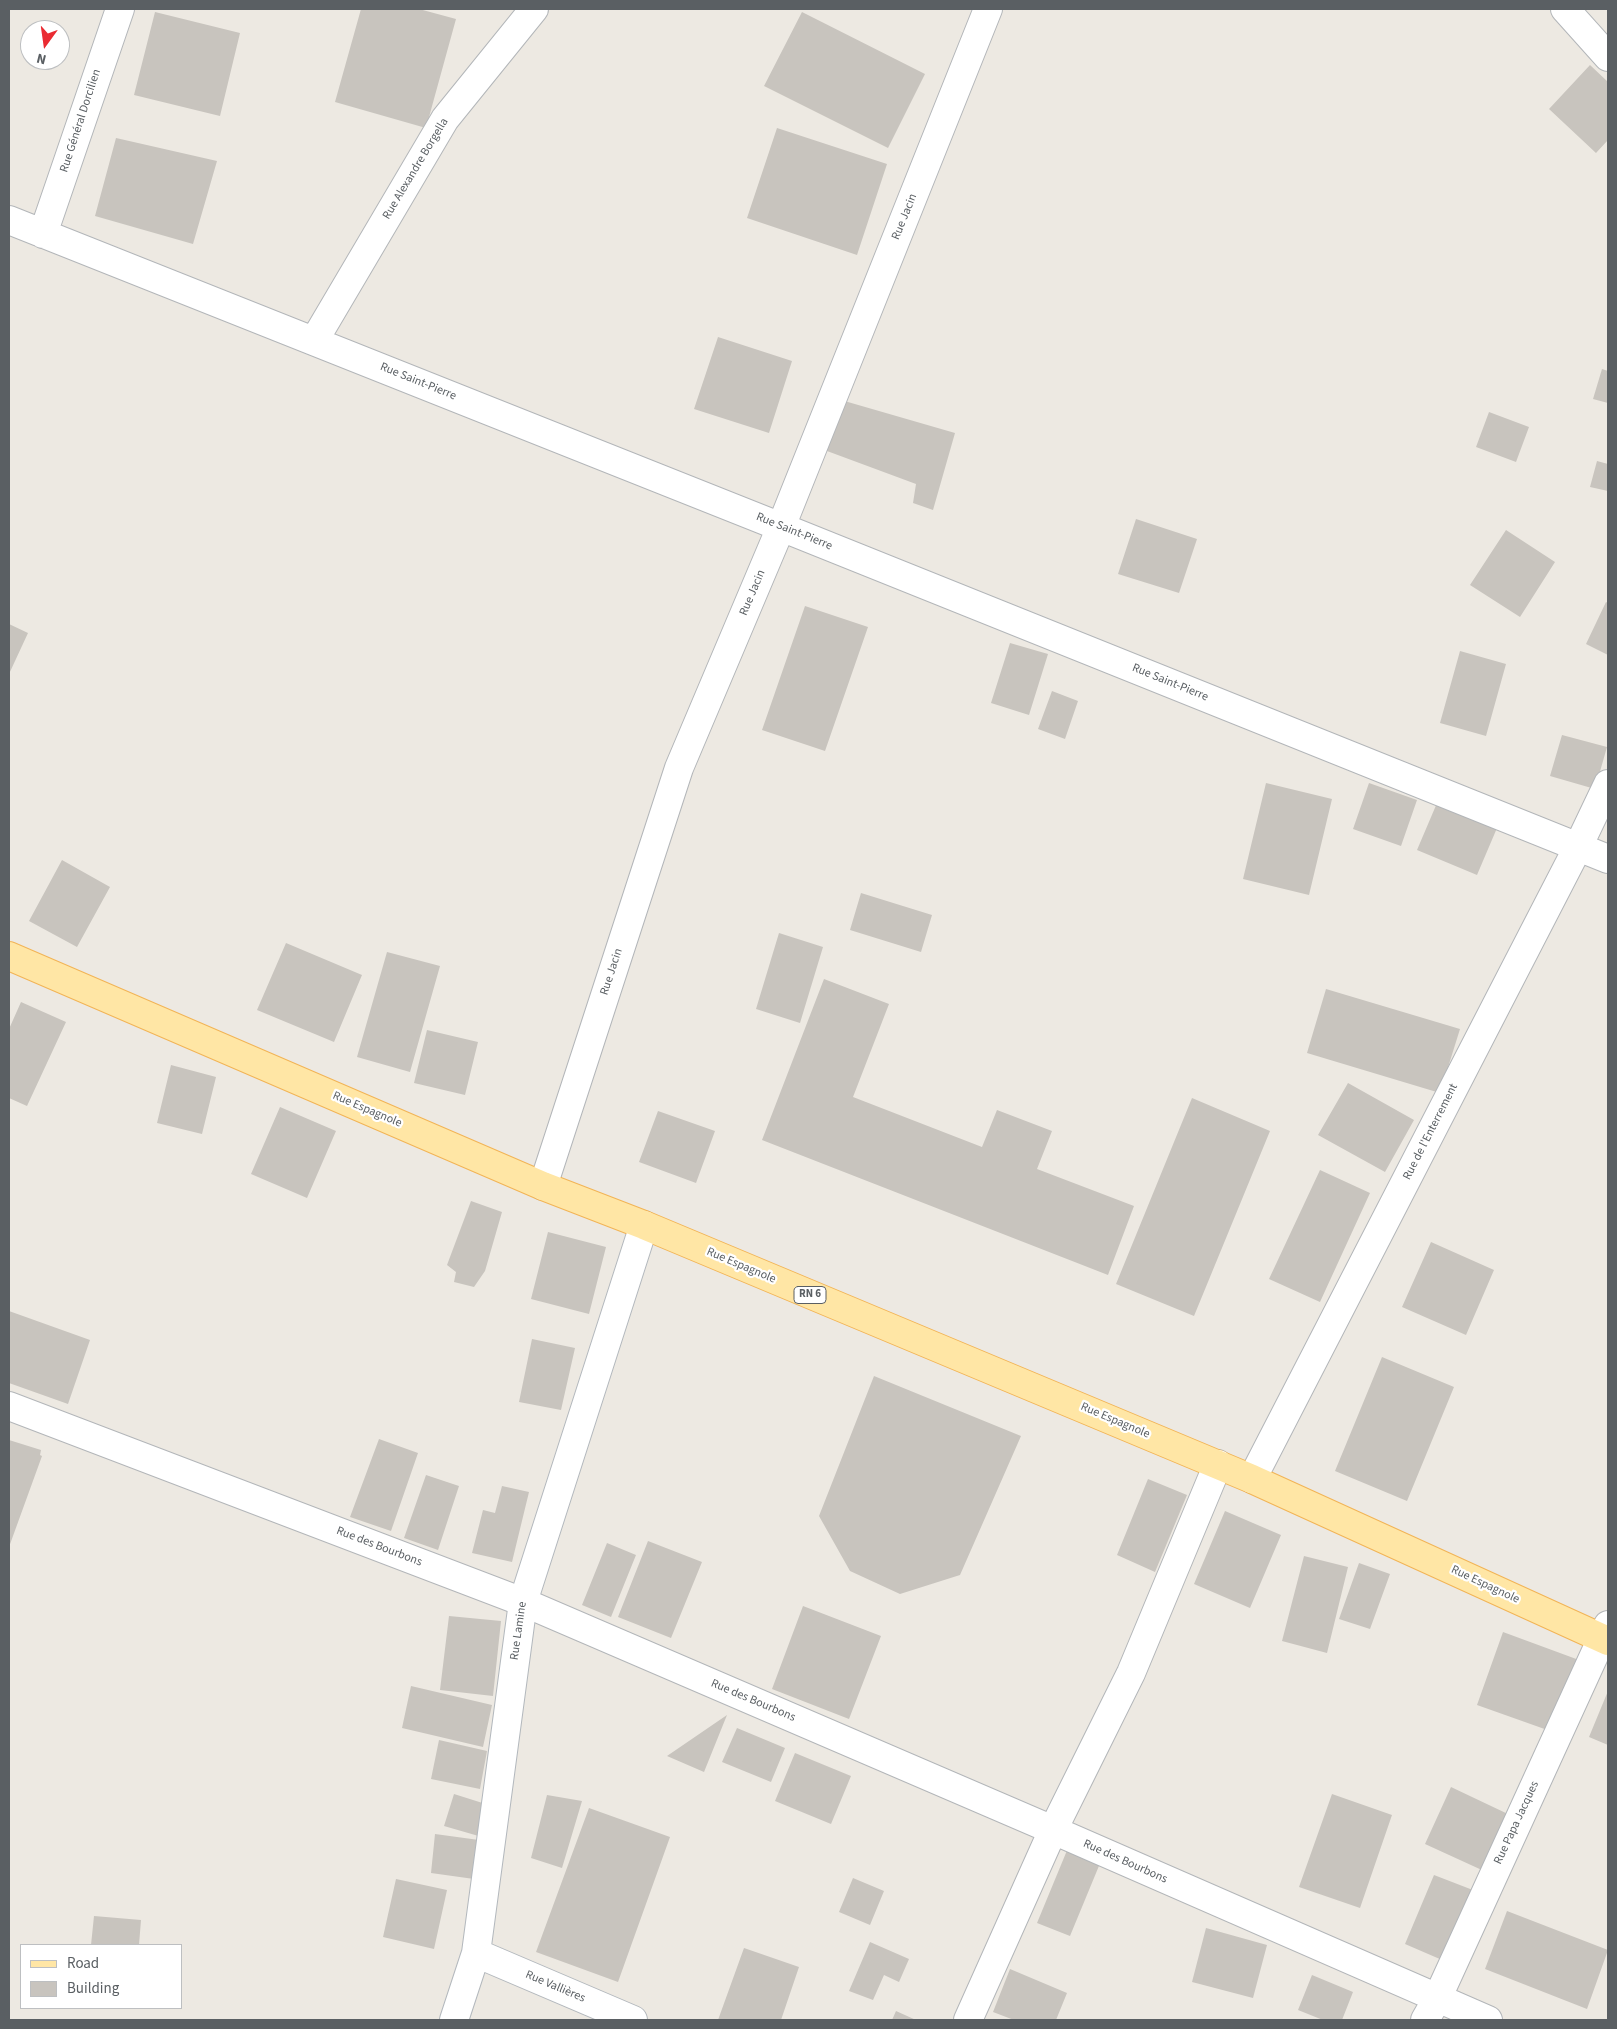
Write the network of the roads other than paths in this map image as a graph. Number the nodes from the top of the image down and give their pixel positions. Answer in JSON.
{"nodes":[{"id":1,"x":120,"y":9,"type":"edge"},
{"id":2,"x":534,"y":9,"type":"edge"},
{"id":3,"x":988,"y":9,"type":"edge"},
{"id":4,"x":1565,"y":9,"type":"edge"},
{"id":5,"x":1608,"y":57,"type":"edge"},
{"id":6,"x":9,"y":220,"type":"edge"},
{"id":7,"x":43,"y":234,"type":"junction"},
{"id":8,"x":314,"y":341,"type":"junction"},
{"id":9,"x":781,"y":527,"type":"junction"},
{"id":10,"x":1608,"y":784,"type":"edge"},
{"id":11,"x":1578,"y":847,"type":"junction"},
{"id":12,"x":1608,"y":860,"type":"edge"},
{"id":13,"x":9,"y":956,"type":"edge"},
{"id":14,"x":542,"y":1186,"type":"junction"},
{"id":15,"x":644,"y":1225,"type":"junction"},
{"id":16,"x":9,"y":1406,"type":"edge"},
{"id":17,"x":1218,"y":1464,"type":"junction"},
{"id":18,"x":1252,"y":1479,"type":"junction"},
{"id":19,"x":523,"y":1602,"type":"junction"},
{"id":20,"x":1606,"y":1635,"type":"edge"},
{"id":21,"x":1053,"y":1830,"type":"junction"},
{"id":22,"x":476,"y":1953,"type":"junction"},
{"id":23,"x":1431,"y":2010,"type":"edge"},
{"id":24,"x":454,"y":2020,"type":"edge"},
{"id":25,"x":633,"y":2020,"type":"edge"},
{"id":26,"x":968,"y":2020,"type":"edge"},
{"id":27,"x":1488,"y":2020,"type":"edge"}],
"edges":[{"from":1,"to":7,"type":"street","name":"Rue Général Dorcilien"},
{"from":2,"to":8,"type":"street","name":"Rue Alexandre Borgella"},
{"from":3,"to":9,"type":"street","name":"Rue Jacin"},
{"from":4,"to":5,"type":"street"},
{"from":6,"to":7,"type":"street","name":"Rue Saint-Pierre"},
{"from":7,"to":8,"type":"street","name":"Rue Saint-Pierre"},
{"from":8,"to":9,"type":"street","name":"Rue Saint-Pierre"},
{"from":9,"to":11,"type":"street","name":"Rue Saint-Pierre"},
{"from":9,"to":14,"type":"street","name":"Rue Jacin"},
{"from":10,"to":11,"type":"street","name":"Rue de l'Enterrement"},
{"from":11,"to":12,"type":"street","name":"Rue Saint-Pierre"},
{"from":11,"to":18,"type":"street","name":"Rue de l'Enterrement"},
{"from":13,"to":14,"type":"main road","name":"Rue Espagnole","number":"RN 6"},
{"from":14,"to":15,"type":"main road","name":"Rue Espagnole","number":"RN 6"},
{"from":15,"to":17,"type":"main road","name":"Rue Espagnole","number":"RN 6"},
{"from":15,"to":19,"type":"street","name":"Rue Lamine"},
{"from":16,"to":19,"type":"street","name":"Rue des Bourbons"},
{"from":17,"to":18,"type":"main road","name":"Rue Espagnole","number":"RN 6"},
{"from":17,"to":21,"type":"street"},
{"from":18,"to":20,"type":"main road","name":"Rue Espagnole","number":"RN 6"},
{"from":19,"to":21,"type":"street","name":"Rue des Bourbons"},
{"from":19,"to":22,"type":"street","name":"Rue Lamine"},
{"from":20,"to":23,"type":"street","name":"Rue Papa Jacques"},
{"from":21,"to":23,"type":"street","name":"Rue des Bourbons"},
{"from":21,"to":26,"type":"street"},
{"from":22,"to":24,"type":"street","name":"Rue Lamine"},
{"from":22,"to":25,"type":"street","name":"Rue Vallières"},
{"from":23,"to":27,"type":"street","name":"Rue des Bourbons"}]}
